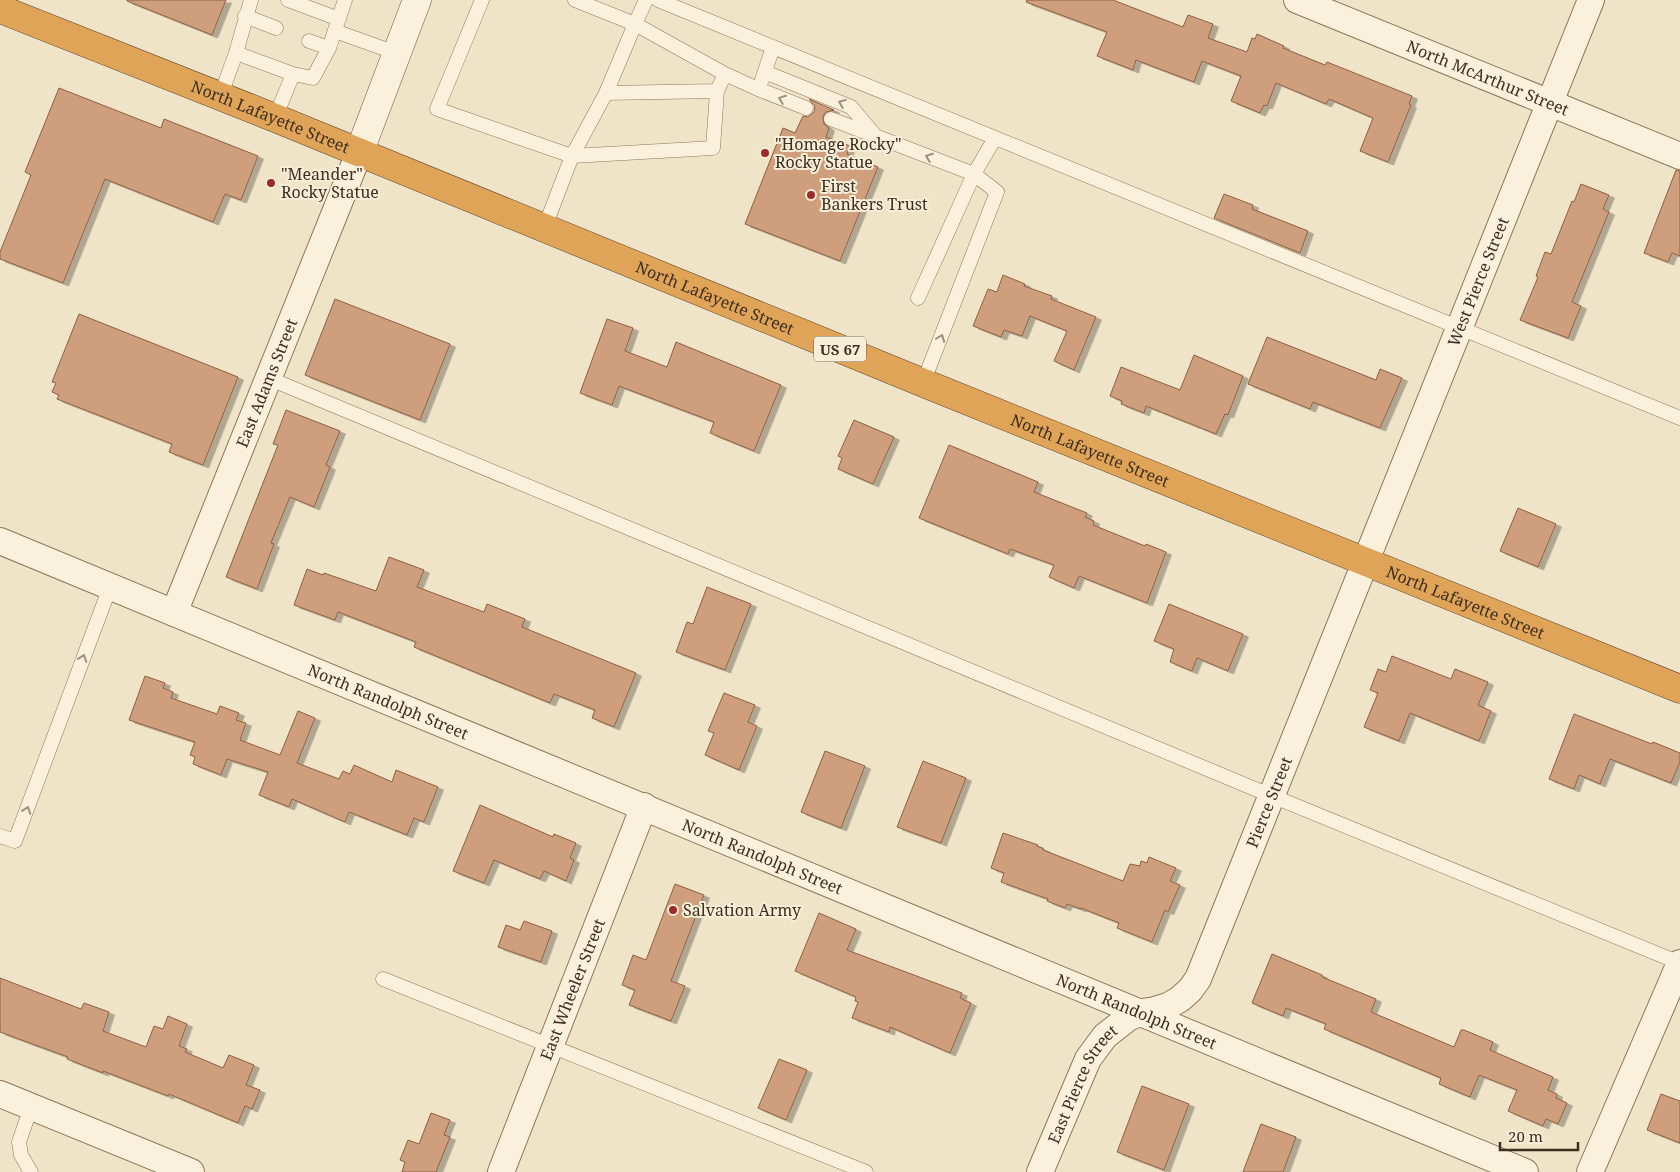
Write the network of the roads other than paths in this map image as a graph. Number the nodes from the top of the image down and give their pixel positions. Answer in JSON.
{"nodes":[{"id":1,"x":250,"y":0,"type":"edge"},
{"id":2,"x":288,"y":0,"type":"edge"},
{"id":3,"x":345,"y":0,"type":"edge"},
{"id":4,"x":417,"y":0,"type":"edge"},
{"id":5,"x":482,"y":0,"type":"edge"},
{"id":6,"x":575,"y":0,"type":"edge"},
{"id":7,"x":646,"y":0,"type":"edge"},
{"id":8,"x":658,"y":0,"type":"edge"},
{"id":9,"x":1297,"y":0,"type":"edge"},
{"id":10,"x":1592,"y":0,"type":"edge"},
{"id":11,"x":0,"y":9,"type":"edge"},
{"id":12,"x":245,"y":16,"type":"junction"},
{"id":13,"x":635,"y":24,"type":"junction"},
{"id":14,"x":337,"y":25,"type":"junction"},
{"id":15,"x":276,"y":28,"type":"dead end"},
{"id":16,"x":310,"y":41,"type":"dead end"},
{"id":17,"x":773,"y":47,"type":"junction"},
{"id":18,"x":329,"y":48,"type":"junction"},
{"id":19,"x":236,"y":53,"type":"junction"},
{"id":20,"x":396,"y":53,"type":"junction"},
{"id":21,"x":765,"y":72,"type":"junction"},
{"id":22,"x":293,"y":74,"type":"junction"},
{"id":23,"x":725,"y":74,"type":"junction"},
{"id":24,"x":758,"y":90,"type":"junction"},
{"id":25,"x":717,"y":91,"type":"junction"},
{"id":26,"x":606,"y":93,"type":"junction"},
{"id":27,"x":220,"y":97,"type":"junction"},
{"id":28,"x":1550,"y":104,"type":"junction"},
{"id":29,"x":806,"y":108,"type":"dead end"},
{"id":30,"x":275,"y":118,"type":"junction"},
{"id":31,"x":831,"y":119,"type":"dead end"},
{"id":32,"x":876,"y":136,"type":"junction"},
{"id":33,"x":995,"y":138,"type":"junction"},
{"id":34,"x":359,"y":154,"type":"junction"},
{"id":35,"x":572,"y":156,"type":"junction"},
{"id":36,"x":1680,"y":156,"type":"edge"},
{"id":37,"x":974,"y":174,"type":"junction"},
{"id":38,"x":544,"y":229,"type":"junction"},
{"id":39,"x":918,"y":298,"type":"dead end"},
{"id":40,"x":1460,"y":328,"type":"junction"},
{"id":41,"x":268,"y":378,"type":"junction"},
{"id":42,"x":923,"y":383,"type":"junction"},
{"id":43,"x":1680,"y":418,"type":"edge"},
{"id":44,"x":0,"y":541,"type":"edge"},
{"id":45,"x":1366,"y":563,"type":"junction"},
{"id":46,"x":110,"y":587,"type":"junction"},
{"id":47,"x":174,"y":612,"type":"junction"},
{"id":48,"x":1680,"y":690,"type":"edge"},
{"id":49,"x":1272,"y":796,"type":"junction"},
{"id":50,"x":644,"y":806,"type":"junction"},
{"id":51,"x":0,"y":836,"type":"edge"},
{"id":52,"x":1680,"y":963,"type":"edge"},
{"id":53,"x":383,"y":979,"type":"dead end"},
{"id":54,"x":1142,"y":1012,"type":"junction"},
{"id":55,"x":550,"y":1046,"type":"junction"},
{"id":56,"x":0,"y":1094,"type":"edge"},
{"id":57,"x":31,"y":1107,"type":"junction"},
{"id":58,"x":31,"y":1172,"type":"edge"},
{"id":59,"x":191,"y":1172,"type":"edge"},
{"id":60,"x":501,"y":1172,"type":"edge"},
{"id":61,"x":866,"y":1172,"type":"edge"},
{"id":62,"x":1040,"y":1172,"type":"edge"},
{"id":63,"x":1525,"y":1172,"type":"edge"},
{"id":64,"x":1590,"y":1172,"type":"edge"}],
"edges":[{"from":1,"to":12,"type":"lane"},
{"from":2,"to":14,"type":"lane"},
{"from":3,"to":14,"type":"lane"},
{"from":4,"to":20,"type":"street"},
{"from":5,"to":35,"type":"lane"},
{"from":6,"to":13,"type":"lane"},
{"from":7,"to":13,"type":"lane"},
{"from":8,"to":17,"type":"lane"},
{"from":9,"to":28,"type":"street","name":"North McArthur Street"},
{"from":10,"to":28,"type":"street","name":"West Pierce Street"},
{"from":11,"to":27,"type":"highway","name":"North Lafayette Street","number":"US 67"},
{"from":12,"to":15,"type":"lane"},
{"from":12,"to":19,"type":"lane"},
{"from":13,"to":23,"type":"lane"},
{"from":13,"to":26,"type":"lane"},
{"from":14,"to":18,"type":"lane"},
{"from":14,"to":20,"type":"lane"},
{"from":16,"to":18,"type":"lane"},
{"from":17,"to":21,"type":"lane"},
{"from":17,"to":33,"type":"lane"},
{"from":18,"to":22,"type":"lane"},
{"from":19,"to":22,"type":"lane"},
{"from":19,"to":27,"type":"lane"},
{"from":20,"to":34,"type":"street"},
{"from":21,"to":24,"type":"lane"},
{"from":32,"to":21,"type":"lane","one_way":true},
{"from":22,"to":30,"type":"lane"},
{"from":23,"to":24,"type":"lane"},
{"from":23,"to":25,"type":"lane"},
{"from":29,"to":24,"type":"lane","one_way":true},
{"from":25,"to":26,"type":"lane"},
{"from":25,"to":35,"type":"lane"},
{"from":26,"to":35,"type":"lane"},
{"from":27,"to":30,"type":"highway","name":"North Lafayette Street","number":"US 67"},
{"from":28,"to":36,"type":"street","name":"North McArthur Street"},
{"from":28,"to":40,"type":"street","name":"West Pierce Street"},
{"from":30,"to":34,"type":"highway","name":"North Lafayette Street","number":"US 67"},
{"from":31,"to":32,"type":"lane"},
{"from":37,"to":32,"type":"lane","one_way":true},
{"from":33,"to":37,"type":"lane"},
{"from":33,"to":40,"type":"lane"},
{"from":34,"to":38,"type":"highway","name":"North Lafayette Street","number":"US 67"},
{"from":34,"to":41,"type":"street","name":"East Adams Street"},
{"from":35,"to":38,"type":"lane"},
{"from":37,"to":39,"type":"lane"},
{"from":42,"to":37,"type":"lane","one_way":true},
{"from":38,"to":42,"type":"highway","name":"North Lafayette Street","number":"US 67"},
{"from":40,"to":43,"type":"lane"},
{"from":40,"to":45,"type":"street","name":"West Pierce Street"},
{"from":41,"to":47,"type":"street","name":"East Adams Street"},
{"from":41,"to":49,"type":"lane"},
{"from":42,"to":45,"type":"highway","name":"North Lafayette Street","number":"US 67"},
{"from":44,"to":46,"type":"street","name":"North Randolph Street"},
{"from":45,"to":48,"type":"highway","name":"North Lafayette Street","number":"US 67"},
{"from":45,"to":49,"type":"street","name":"Pierce Street"},
{"from":46,"to":47,"type":"street","name":"North Randolph Street"},
{"from":51,"to":46,"type":"lane","one_way":true},
{"from":47,"to":50,"type":"street","name":"North Randolph Street"},
{"from":49,"to":52,"type":"lane"},
{"from":49,"to":54,"type":"street","name":"Pierce Street"},
{"from":50,"to":54,"type":"street","name":"North Randolph Street"},
{"from":50,"to":55,"type":"street","name":"East Wheeler Street"},
{"from":52,"to":64,"type":"street"},
{"from":53,"to":55,"type":"lane"},
{"from":54,"to":62,"type":"street","name":"East Pierce Street"},
{"from":54,"to":63,"type":"street","name":"North Randolph Street"},
{"from":55,"to":60,"type":"street","name":"East Wheeler Street"},
{"from":55,"to":61,"type":"lane"},
{"from":56,"to":57,"type":"street"},
{"from":57,"to":58,"type":"lane"},
{"from":57,"to":59,"type":"street"}]}
